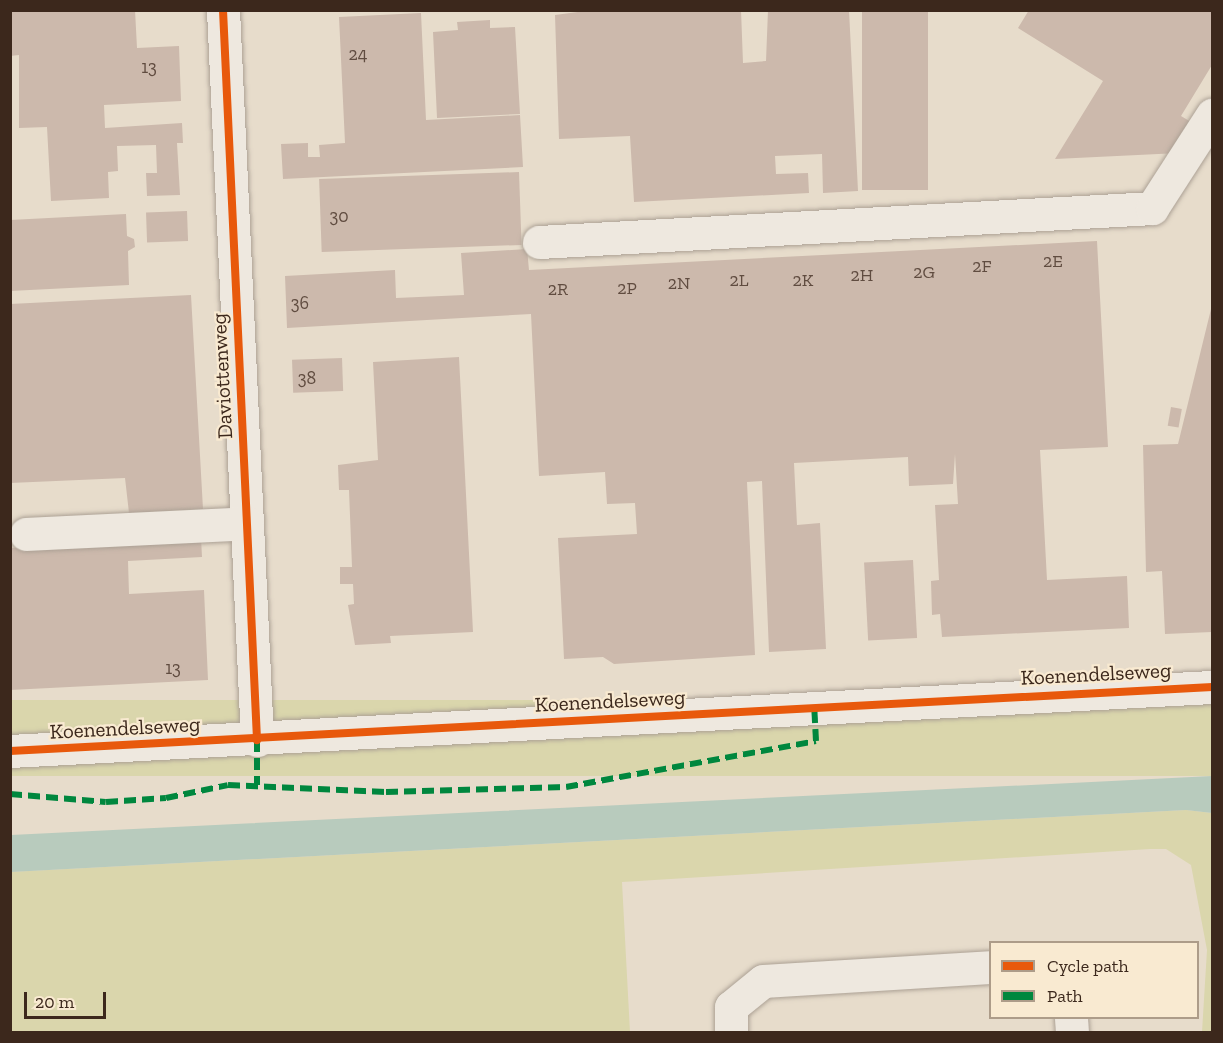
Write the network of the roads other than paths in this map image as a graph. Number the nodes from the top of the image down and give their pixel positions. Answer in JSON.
{"nodes":[{"id":1,"x":223,"y":10,"type":"edge"},
{"id":2,"x":1212,"y":115,"type":"edge"},
{"id":3,"x":539,"y":242,"type":"dead end"},
{"id":4,"x":247,"y":523,"type":"junction"},
{"id":5,"x":26,"y":534,"type":"dead end"},
{"id":6,"x":1212,"y":687,"type":"edge"},
{"id":7,"x":257,"y":740,"type":"junction"},
{"id":8,"x":10,"y":751,"type":"edge"},
{"id":9,"x":989,"y":968,"type":"edge"},
{"id":10,"x":730,"y":1032,"type":"edge"}],
"edges":[{"from":1,"to":4,"type":"street","name":"Daviottenweg"},
{"from":2,"to":3,"type":"street"},
{"from":4,"to":5,"type":"street"},
{"from":4,"to":7,"type":"street","name":"Daviottenweg"},
{"from":6,"to":7,"type":"street","name":"Koenendelseweg"},
{"from":7,"to":8,"type":"street","name":"Koenendelseweg"},
{"from":9,"to":10,"type":"street"}]}
